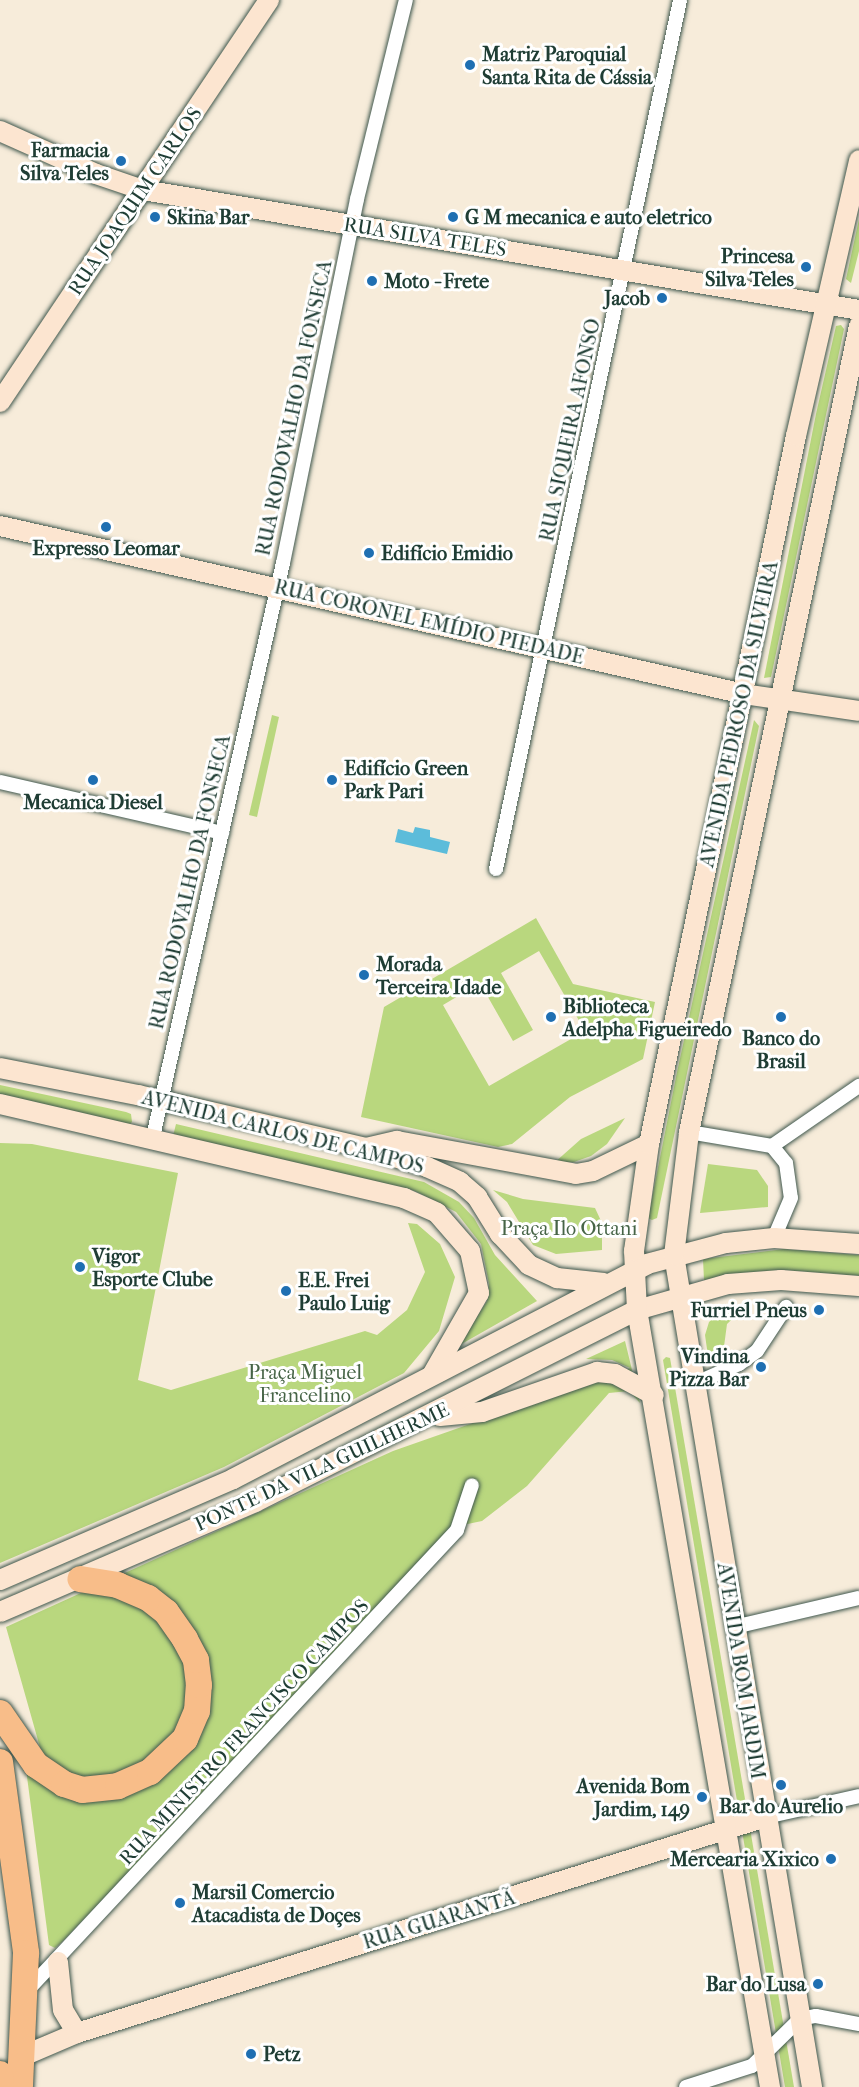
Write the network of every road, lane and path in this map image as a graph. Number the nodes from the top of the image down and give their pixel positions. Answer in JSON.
{"nodes":[{"id":1,"x":269,"y":0,"type":"edge"},
{"id":2,"x":406,"y":0,"type":"edge"},
{"id":3,"x":680,"y":0,"type":"edge"},
{"id":4,"x":0,"y":131,"type":"edge"},
{"id":5,"x":859,"y":160,"type":"edge"},
{"id":6,"x":143,"y":190,"type":"junction"},
{"id":7,"x":353,"y":224,"type":"junction"},
{"id":8,"x":623,"y":270,"type":"junction"},
{"id":9,"x":827,"y":305,"type":"junction"},
{"id":10,"x":859,"y":310,"type":"edge"},
{"id":11,"x":859,"y":326,"type":"edge"},
{"id":12,"x":0,"y":402,"type":"edge"},
{"id":13,"x":0,"y":526,"type":"edge"},
{"id":14,"x":277,"y":588,"type":"junction"},
{"id":15,"x":544,"y":648,"type":"junction"},
{"id":16,"x":744,"y":693,"type":"junction"},
{"id":17,"x":778,"y":700,"type":"junction"},
{"id":18,"x":859,"y":711,"type":"edge"},
{"id":19,"x":0,"y":782,"type":"edge"},
{"id":20,"x":222,"y":833,"type":"junction"},
{"id":21,"x":496,"y":868,"type":"dead end"},
{"id":22,"x":5,"y":1066,"type":"edge"},
{"id":23,"x":859,"y":1086,"type":"edge"},
{"id":24,"x":161,"y":1100,"type":"junction"},
{"id":25,"x":0,"y":1104,"type":"edge"},
{"id":26,"x":689,"y":1132,"type":"junction"},
{"id":27,"x":152,"y":1141,"type":"junction"},
{"id":28,"x":649,"y":1144,"type":"junction"},
{"id":29,"x":772,"y":1146,"type":"junction"},
{"id":30,"x":365,"y":1148,"type":"junction"},
{"id":31,"x":774,"y":1239,"type":"junction"},
{"id":32,"x":859,"y":1244,"type":"edge"},
{"id":33,"x":674,"y":1255,"type":"junction"},
{"id":34,"x":633,"y":1270,"type":"junction"},
{"id":35,"x":604,"y":1283,"type":"junction"},
{"id":36,"x":859,"y":1286,"type":"edge"},
{"id":37,"x":678,"y":1296,"type":"junction"},
{"id":38,"x":786,"y":1307,"type":"dead end"},
{"id":39,"x":637,"y":1310,"type":"junction"},
{"id":40,"x":432,"y":1375,"type":"junction"},
{"id":41,"x":694,"y":1384,"type":"junction"},
{"id":42,"x":654,"y":1395,"type":"junction"},
{"id":43,"x":429,"y":1417,"type":"junction"},
{"id":44,"x":472,"y":1485,"type":"dead end"},
{"id":45,"x":80,"y":1578,"type":"junction"},
{"id":46,"x":0,"y":1580,"type":"edge"},
{"id":47,"x":859,"y":1598,"type":"edge"},
{"id":48,"x":0,"y":1612,"type":"edge"},
{"id":49,"x":734,"y":1627,"type":"junction"},
{"id":50,"x":0,"y":1713,"type":"edge"},
{"id":51,"x":0,"y":1762,"type":"edge"},
{"id":52,"x":859,"y":1796,"type":"edge"},
{"id":53,"x":766,"y":1817,"type":"junction"},
{"id":54,"x":728,"y":1831,"type":"junction"},
{"id":55,"x":58,"y":1962,"type":"junction"},
{"id":56,"x":25,"y":1993,"type":"junction"},
{"id":57,"x":800,"y":2019,"type":"junction"},
{"id":58,"x":859,"y":2024,"type":"edge"},
{"id":59,"x":77,"y":2033,"type":"junction"},
{"id":60,"x":764,"y":2053,"type":"junction"},
{"id":61,"x":23,"y":2056,"type":"junction"},
{"id":62,"x":0,"y":2074,"type":"edge"},
{"id":63,"x":1,"y":2087,"type":"edge"},
{"id":64,"x":20,"y":2087,"type":"edge"},
{"id":65,"x":686,"y":2087,"type":"edge"},
{"id":66,"x":770,"y":2087,"type":"edge"},
{"id":67,"x":812,"y":2087,"type":"edge"}],
"edges":[{"from":1,"to":6,"type":"main road","name":"RUA JOAQUIM CARLOS"},
{"from":2,"to":7,"type":"street","name":"RUA RODOVALHO DA FONSECA"},
{"from":3,"to":8,"type":"street","name":"RUA SIQUEIRA AFONSO"},
{"from":4,"to":6,"type":"main road","name":"RUA SILVA TELES"},
{"from":5,"to":9,"type":"main road","name":"AVENIDA PEDROSO DA SILVEIRA"},
{"from":6,"to":7,"type":"main road","name":"RUA SILVA TELES"},
{"from":6,"to":12,"type":"main road","name":"RUA JOAQUIM CARLOS"},
{"from":7,"to":8,"type":"main road","name":"RUA SILVA TELES"},
{"from":7,"to":14,"type":"street","name":"RUA RODOVALHO DA FONSECA"},
{"from":8,"to":9,"type":"main road","name":"RUA SILVA TELES"},
{"from":8,"to":15,"type":"street","name":"RUA SIQUEIRA AFONSO"},
{"from":9,"to":10,"type":"main road","name":"RUA SILVA TELES"},
{"from":9,"to":16,"type":"main road","name":"AVENIDA PEDROSO DA SILVEIRA"},
{"from":11,"to":17,"type":"main road","name":"AVENIDA PEDROSO DA SILVEIRA"},
{"from":13,"to":14,"type":"main road","name":"RUA CORONEL EMÍDIO PIEDADE"},
{"from":14,"to":15,"type":"main road","name":"RUA CORONEL EMÍDIO PIEDADE"},
{"from":14,"to":20,"type":"street","name":"RUA RODOVALHO DA FONSECA"},
{"from":15,"to":16,"type":"main road","name":"RUA CORONEL EMÍDIO PIEDADE"},
{"from":15,"to":21,"type":"street","name":"RUA SIQUEIRA AFONSO"},
{"from":16,"to":17,"type":"main road","name":"RUA CORONEL EMÍDIO PIEDADE"},
{"from":16,"to":28,"type":"main road","name":"AVENIDA PEDROSO DA SILVEIRA"},
{"from":17,"to":18,"type":"main road","name":"RUA CORONEL EMÍDIO PIEDADE"},
{"from":17,"to":26,"type":"main road","name":"AVENIDA PEDROSO DA SILVEIRA"},
{"from":19,"to":20,"type":"street"},
{"from":20,"to":24,"type":"street","name":"RUA RODOVALHO DA FONSECA"},
{"from":22,"to":24,"type":"main road","name":"AVENIDA CARLOS DE CAMPOS"},
{"from":23,"to":29,"type":"street"},
{"from":24,"to":27,"type":"street","name":"RUA RODOVALHO DA FONSECA"},
{"from":24,"to":30,"type":"main road","name":"AVENIDA CARLOS DE CAMPOS"},
{"from":25,"to":27,"type":"main road","name":"AVENIDA CARLOS DE CAMPOS"},
{"from":26,"to":29,"type":"street"},
{"from":26,"to":33,"type":"main road","name":"AVENIDA PEDROSO DA SILVEIRA"},
{"from":27,"to":40,"type":"main road","name":"AVENIDA CARLOS DE CAMPOS"},
{"from":28,"to":30,"type":"main road"},
{"from":28,"to":34,"type":"main road","name":"AVENIDA PEDROSO DA SILVEIRA"},
{"from":29,"to":31,"type":"street"},
{"from":30,"to":35,"type":"main road","name":"AVENIDA CARLOS DE CAMPOS"},
{"from":31,"to":32,"type":"main road"},
{"from":31,"to":33,"type":"main road"},
{"from":33,"to":34,"type":"main road"},
{"from":33,"to":37,"type":"main road","name":"AVENIDA BOM JARDIM"},
{"from":34,"to":35,"type":"main road"},
{"from":34,"to":39,"type":"main road","name":"AVENIDA BOM JARDIM"},
{"from":35,"to":40,"type":"main road","name":"PONTE DA VILA GUILHERME"},
{"from":36,"to":37,"type":"main road"},
{"from":37,"to":39,"type":"main road"},
{"from":37,"to":41,"type":"main road","name":"AVENIDA BOM JARDIM"},
{"from":38,"to":41,"type":"street"},
{"from":39,"to":42,"type":"main road","name":"AVENIDA BOM JARDIM"},
{"from":39,"to":43,"type":"main road","name":"PONTE DA VILA GUILHERME"},
{"from":40,"to":46,"type":"main road","name":"PONTE DA VILA GUILHERME"},
{"from":41,"to":49,"type":"main road","name":"AVENIDA BOM JARDIM"},
{"from":42,"to":43,"type":"main road"},
{"from":42,"to":54,"type":"main road","name":"AVENIDA BOM JARDIM"},
{"from":43,"to":45,"type":"main road","name":"PONTE DA VILA GUILHERME"},
{"from":44,"to":55,"type":"street","name":"RUA MINISTRO FRANCISCO CAMPOS"},
{"from":45,"to":48,"type":"main road","name":"PONTE DA VILA GUILHERME"},
{"from":45,"to":50,"type":"highway"},
{"from":47,"to":49,"type":"street"},
{"from":49,"to":53,"type":"main road","name":"AVENIDA BOM JARDIM"},
{"from":51,"to":56,"type":"highway"},
{"from":52,"to":53,"type":"street","name":"RUA GUARANTÃ"},
{"from":53,"to":54,"type":"main road","name":"RUA GUARANTÃ"},
{"from":53,"to":57,"type":"main road","name":"AVENIDA BOM JARDIM"},
{"from":54,"to":59,"type":"main road","name":"RUA GUARANTÃ"},
{"from":54,"to":60,"type":"main road","name":"AVENIDA BOM JARDIM"},
{"from":55,"to":56,"type":"street","name":"RUA MINISTRO FRANCISCO CAMPOS"},
{"from":55,"to":59,"type":"main road"},
{"from":56,"to":61,"type":"highway"},
{"from":57,"to":58,"type":"street"},
{"from":57,"to":60,"type":"street"},
{"from":57,"to":67,"type":"main road","name":"AVENIDA BOM JARDIM"},
{"from":59,"to":61,"type":"main road","name":"RUA GUARANTÃ"},
{"from":60,"to":65,"type":"street"},
{"from":60,"to":66,"type":"main road","name":"AVENIDA BOM JARDIM"},
{"from":61,"to":64,"type":"highway"},
{"from":62,"to":63,"type":"highway"}]}
